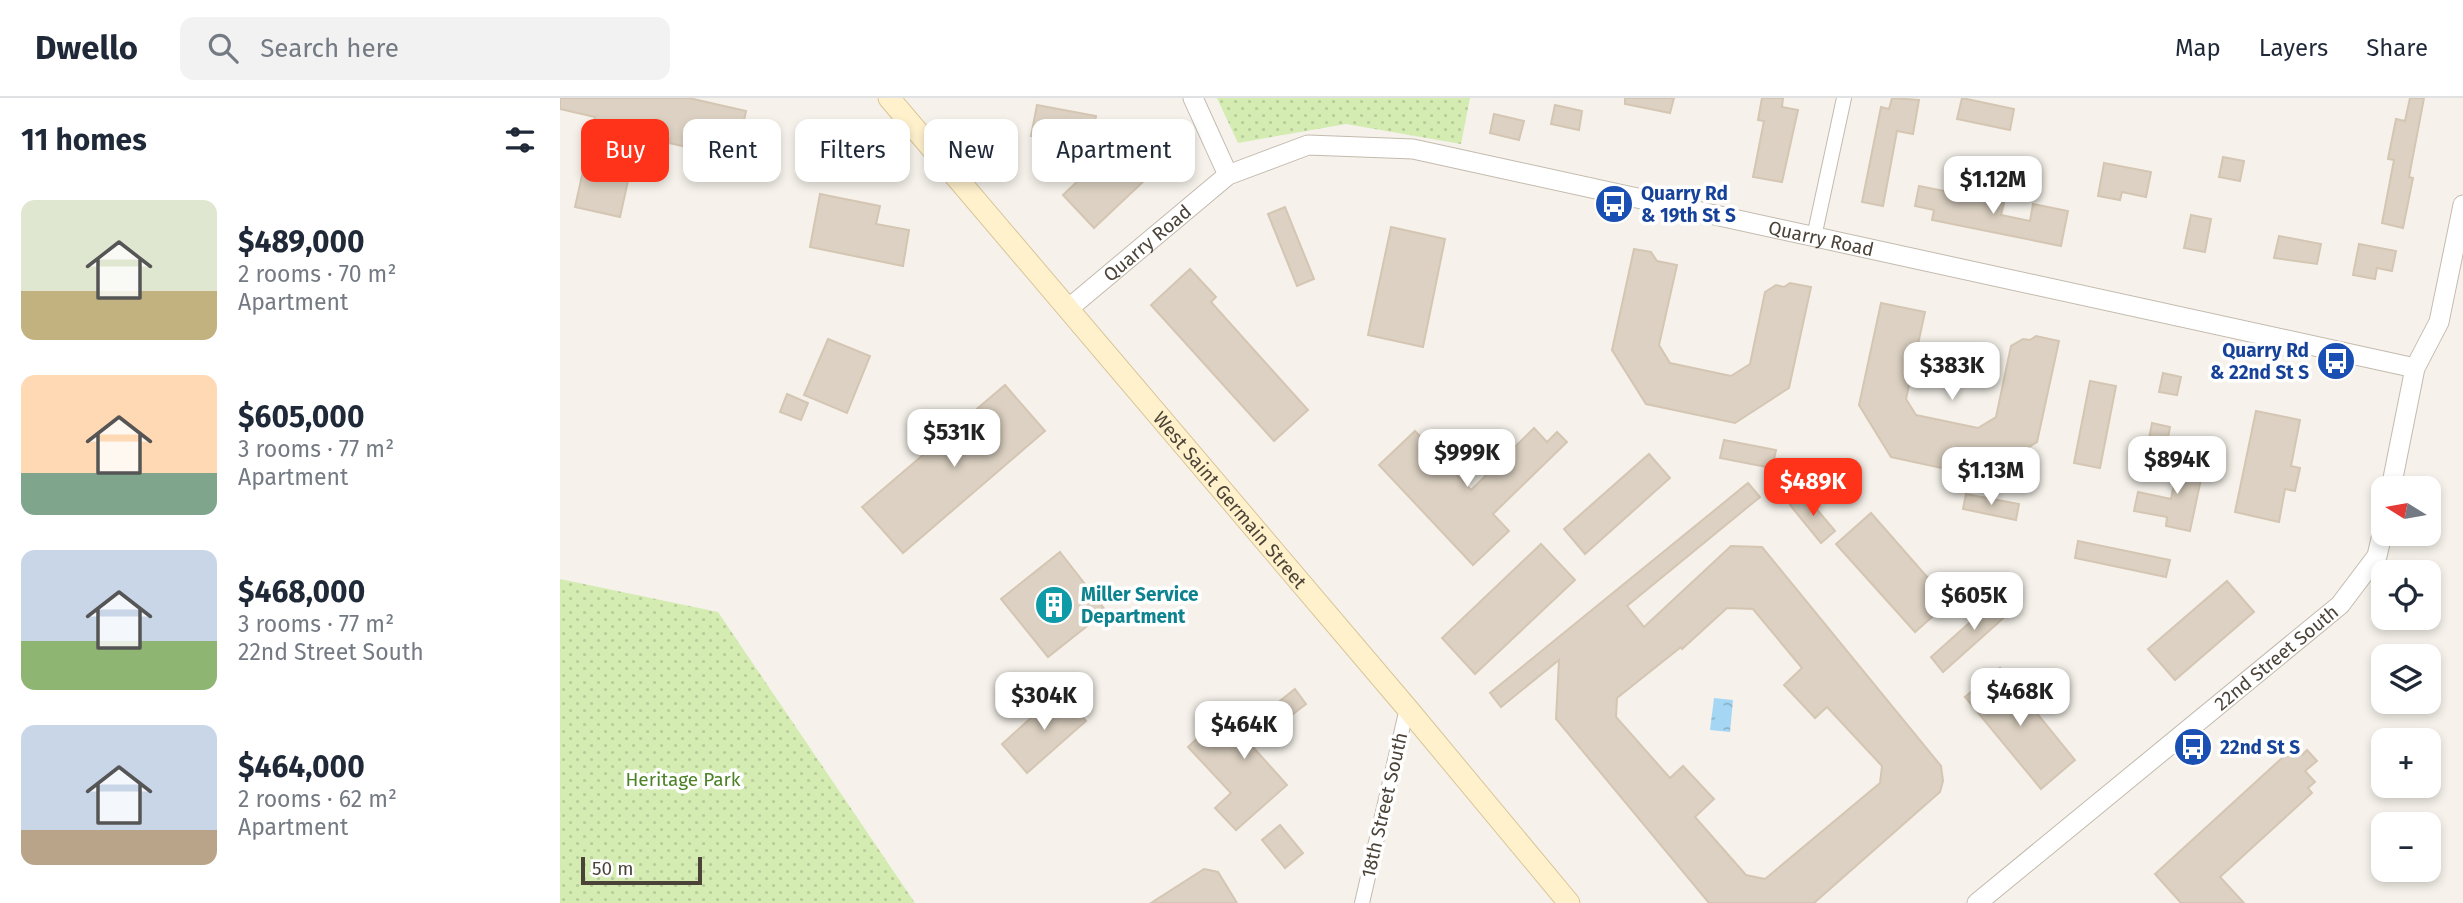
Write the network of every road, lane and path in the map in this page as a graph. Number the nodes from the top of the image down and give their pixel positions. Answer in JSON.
{"nodes":[{"id":1,"x":889,"y":98,"type":"edge"},
{"id":2,"x":1193,"y":98,"type":"edge"},
{"id":3,"x":1844,"y":98,"type":"edge"},
{"id":4,"x":1228,"y":175,"type":"junction"},
{"id":5,"x":2463,"y":205,"type":"edge"},
{"id":6,"x":1814,"y":237,"type":"junction"},
{"id":7,"x":1068,"y":309,"type":"junction"},
{"id":8,"x":2416,"y":368,"type":"junction"},
{"id":9,"x":2394,"y":476,"type":"edge"},
{"id":10,"x":2379,"y":546,"type":"edge"},
{"id":11,"x":1406,"y":708,"type":"junction"},
{"id":12,"x":1362,"y":903,"type":"edge"},
{"id":13,"x":1569,"y":903,"type":"edge"},
{"id":14,"x":1977,"y":903,"type":"edge"}],
"edges":[{"from":1,"to":7,"type":"main road","name":"West Saint Germain Street"},
{"from":2,"to":4,"type":"street"},
{"from":3,"to":6,"type":"street"},
{"from":4,"to":6,"type":"street","name":"Quarry Road"},
{"from":4,"to":7,"type":"street","name":"Quarry Road"},
{"from":5,"to":8,"type":"street"},
{"from":6,"to":8,"type":"street","name":"Quarry Road"},
{"from":7,"to":11,"type":"main road","name":"West Saint Germain Street"},
{"from":8,"to":9,"type":"street"},
{"from":10,"to":14,"type":"street","name":"22nd Street South"},
{"from":11,"to":12,"type":"street","name":"18th Street South"},
{"from":11,"to":13,"type":"main road","name":"West Saint Germain Street"}]}
